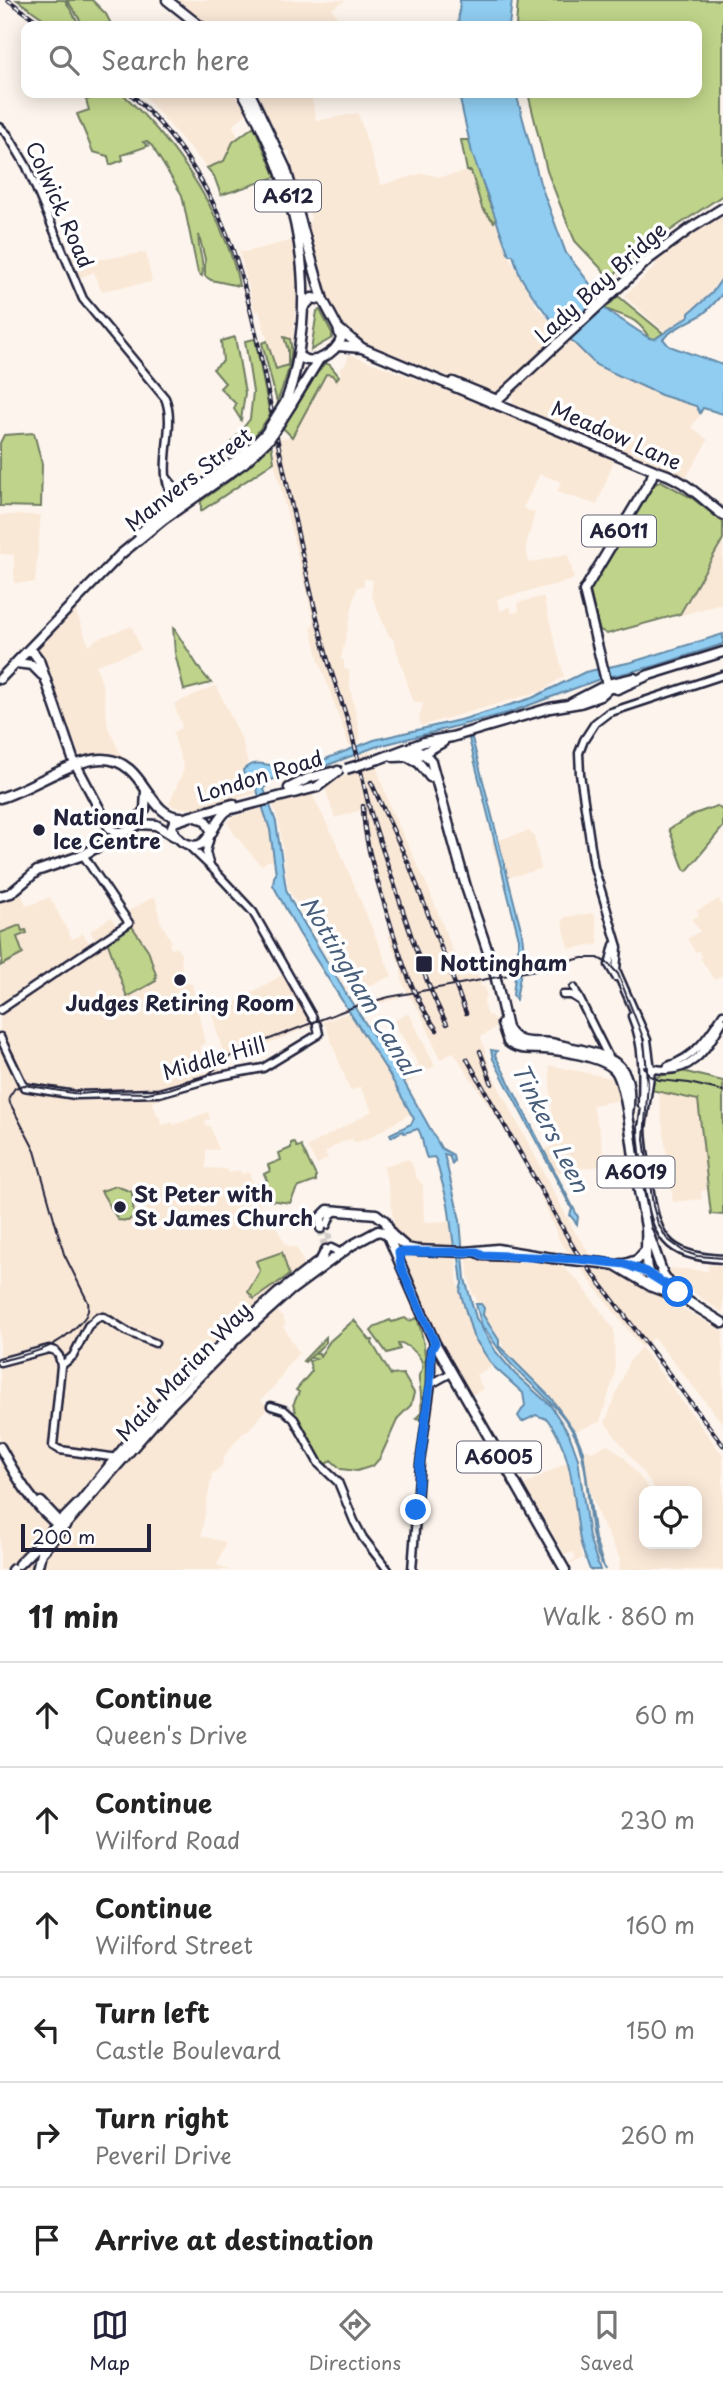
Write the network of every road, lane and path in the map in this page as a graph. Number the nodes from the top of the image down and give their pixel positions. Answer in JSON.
{"nodes":[{"id":1,"x":167,"y":0,"type":"edge"},
{"id":2,"x":182,"y":13,"type":"junction"},
{"id":3,"x":188,"y":21,"type":"edge"},
{"id":4,"x":193,"y":21,"type":"edge"},
{"id":5,"x":246,"y":98,"type":"edge"},
{"id":6,"x":252,"y":98,"type":"edge"},
{"id":7,"x":0,"y":127,"type":"edge"},
{"id":8,"x":723,"y":208,"type":"edge"},
{"id":9,"x":323,"y":300,"type":"junction"},
{"id":10,"x":303,"y":308,"type":"junction"},
{"id":11,"x":338,"y":328,"type":"junction"},
{"id":12,"x":338,"y":346,"type":"junction"},
{"id":13,"x":362,"y":348,"type":"junction"},
{"id":14,"x":299,"y":356,"type":"junction"},
{"id":15,"x":320,"y":359,"type":"junction"},
{"id":16,"x":499,"y":403,"type":"junction"},
{"id":17,"x":288,"y":404,"type":"junction"},
{"id":18,"x":654,"y":471,"type":"junction"},
{"id":19,"x":182,"y":499,"type":"junction"},
{"id":20,"x":723,"y":515,"type":"edge"},
{"id":21,"x":29,"y":649,"type":"junction"},
{"id":22,"x":723,"y":652,"type":"edge"},
{"id":23,"x":16,"y":663,"type":"junction"},
{"id":24,"x":40,"y":673,"type":"junction"},
{"id":25,"x":723,"y":675,"type":"edge"},
{"id":26,"x":644,"y":677,"type":"junction"},
{"id":27,"x":0,"y":680,"type":"edge"},
{"id":28,"x":607,"y":682,"type":"junction"},
{"id":29,"x":622,"y":687,"type":"junction"},
{"id":30,"x":604,"y":694,"type":"junction"},
{"id":31,"x":569,"y":704,"type":"junction"},
{"id":32,"x":447,"y":739,"type":"junction"},
{"id":33,"x":424,"y":742,"type":"junction"},
{"id":34,"x":424,"y":753,"type":"junction"},
{"id":35,"x":407,"y":754,"type":"junction"},
{"id":36,"x":430,"y":761,"type":"junction"},
{"id":37,"x":76,"y":765,"type":"junction"},
{"id":38,"x":430,"y":778,"type":"junction"},
{"id":39,"x":142,"y":781,"type":"junction"},
{"id":40,"x":0,"y":797,"type":"edge"},
{"id":41,"x":260,"y":799,"type":"junction"},
{"id":42,"x":446,"y":814,"type":"junction"},
{"id":43,"x":188,"y":816,"type":"junction"},
{"id":44,"x":132,"y":827,"type":"junction"},
{"id":45,"x":123,"y":832,"type":"junction"},
{"id":46,"x":211,"y":834,"type":"junction"},
{"id":47,"x":183,"y":842,"type":"junction"},
{"id":48,"x":83,"y":855,"type":"junction"},
{"id":49,"x":212,"y":868,"type":"junction"},
{"id":50,"x":0,"y":896,"type":"edge"},
{"id":51,"x":615,"y":940,"type":"junction"},
{"id":52,"x":574,"y":988,"type":"dead end"},
{"id":53,"x":564,"y":995,"type":"dead end"},
{"id":54,"x":579,"y":1000,"type":"junction"},
{"id":55,"x":0,"y":1010,"type":"edge"},
{"id":56,"x":723,"y":1014,"type":"edge"},
{"id":57,"x":313,"y":1018,"type":"dead end"},
{"id":58,"x":723,"y":1021,"type":"edge"},
{"id":59,"x":317,"y":1025,"type":"dead end"},
{"id":60,"x":505,"y":1030,"type":"junction"},
{"id":61,"x":0,"y":1037,"type":"edge"},
{"id":62,"x":599,"y":1038,"type":"junction"},
{"id":63,"x":605,"y":1057,"type":"junction"},
{"id":64,"x":642,"y":1059,"type":"junction"},
{"id":65,"x":651,"y":1068,"type":"junction"},
{"id":66,"x":662,"y":1069,"type":"junction"},
{"id":67,"x":628,"y":1114,"type":"junction"},
{"id":68,"x":642,"y":1128,"type":"junction"},
{"id":69,"x":337,"y":1209,"type":"junction"},
{"id":70,"x":324,"y":1227,"type":"joint"},
{"id":71,"x":390,"y":1236,"type":"junction"},
{"id":72,"x":329,"y":1249,"type":"joint"},
{"id":73,"x":650,"y":1249,"type":"junction"},
{"id":74,"x":417,"y":1250,"type":"junction"},
{"id":75,"x":341,"y":1253,"type":"junction"},
{"id":76,"x":397,"y":1254,"type":"junction"},
{"id":77,"x":723,"y":1259,"type":"edge"},
{"id":78,"x":620,"y":1265,"type":"junction"},
{"id":79,"x":646,"y":1272,"type":"junction"},
{"id":80,"x":634,"y":1275,"type":"junction"},
{"id":81,"x":672,"y":1287,"type":"junction"},
{"id":82,"x":658,"y":1288,"type":"junction"},
{"id":83,"x":684,"y":1299,"type":"junction"},
{"id":84,"x":723,"y":1323,"type":"edge"},
{"id":85,"x":155,"y":1343,"type":"dead end"},
{"id":86,"x":435,"y":1343,"type":"junction"},
{"id":87,"x":0,"y":1362,"type":"edge"},
{"id":88,"x":61,"y":1366,"type":"junction"},
{"id":89,"x":195,"y":1370,"type":"junction"},
{"id":90,"x":204,"y":1372,"type":"junction"},
{"id":91,"x":451,"y":1373,"type":"junction"},
{"id":92,"x":430,"y":1384,"type":"junction"},
{"id":93,"x":271,"y":1406,"type":"dead end"},
{"id":94,"x":0,"y":1447,"type":"edge"},
{"id":95,"x":118,"y":1460,"type":"junction"},
{"id":96,"x":61,"y":1527,"type":"junction"},
{"id":97,"x":29,"y":1555,"type":"junction"},
{"id":98,"x":38,"y":1566,"type":"edge"},
{"id":99,"x":15,"y":1568,"type":"edge"},
{"id":100,"x":388,"y":1570,"type":"edge"},
{"id":101,"x":412,"y":1570,"type":"edge"},
{"id":102,"x":565,"y":1570,"type":"edge"}],
"edges":[{"from":1,"to":2,"type":"main road"},
{"from":2,"to":3,"type":"main road"},
{"from":2,"to":4,"type":"main road"},
{"from":5,"to":10,"type":"main road","number":"A612"},
{"from":6,"to":9,"type":"main road","number":"A612"},
{"from":7,"to":19,"type":"street","name":"Colwick Road"},
{"from":8,"to":16,"type":"main road","name":"Lady Bay Bridge"},
{"from":9,"to":10,"type":"main road"},
{"from":9,"to":11,"type":"main road"},
{"from":10,"to":14,"type":"main road","name":"Manvers Street"},
{"from":11,"to":12,"type":"main road"},
{"from":11,"to":13,"type":"main road","name":"Meadow Lane"},
{"from":12,"to":13,"type":"main road","name":"Meadow Lane"},
{"from":12,"to":15,"type":"main road","name":"Manvers Street"},
{"from":13,"to":16,"type":"main road","name":"Meadow Lane"},
{"from":14,"to":15,"type":"main road"},
{"from":14,"to":17,"type":"main road","name":"Manvers Street"},
{"from":15,"to":17,"type":"main road","name":"Manvers Street"},
{"from":16,"to":18,"type":"main road","name":"Meadow Lane"},
{"from":17,"to":19,"type":"main road","name":"Manvers Street","bridge":true},
{"from":18,"to":20,"type":"main road","name":"Meadow Lane"},
{"from":18,"to":28,"type":"main road","number":"A6011"},
{"from":19,"to":21,"type":"main road","name":"Manvers Street"},
{"from":21,"to":23,"type":"main road","name":"Manvers Street"},
{"from":21,"to":24,"type":"main road"},
{"from":22,"to":26,"type":"main road","name":"London Road"},
{"from":23,"to":24,"type":"main road"},
{"from":23,"to":27,"type":"main road","name":"Manvers Street"},
{"from":24,"to":37,"type":"main road"},
{"from":25,"to":51,"type":"street"},
{"from":26,"to":28,"type":"main road","name":"London Road"},
{"from":26,"to":29,"type":"main road","name":"London Road"},
{"from":28,"to":29,"type":"main road"},
{"from":28,"to":30,"type":"main road"},
{"from":28,"to":31,"type":"main road","name":"London Road"},
{"from":29,"to":30,"type":"main road","name":"London Road"},
{"from":30,"to":31,"type":"main road","name":"London Road"},
{"from":31,"to":32,"type":"main road","name":"London Road"},
{"from":32,"to":33,"type":"main road","name":"London Road"},
{"from":32,"to":34,"type":"main road","name":"London Road"},
{"from":32,"to":36,"type":"main road"},
{"from":33,"to":34,"type":"main road"},
{"from":33,"to":35,"type":"main road","name":"London Road"},
{"from":34,"to":35,"type":"main road"},
{"from":34,"to":36,"type":"main road"},
{"from":34,"to":38,"type":"main road"},
{"from":35,"to":38,"type":"main road"},
{"from":35,"to":41,"type":"main road","name":"London Road","bridge":true},
{"from":36,"to":42,"type":"main road"},
{"from":37,"to":39,"type":"main road"},
{"from":37,"to":40,"type":"main road"},
{"from":37,"to":45,"type":"main road"},
{"from":38,"to":42,"type":"main road"},
{"from":39,"to":43,"type":"main road"},
{"from":39,"to":44,"type":"main road"},
{"from":41,"to":43,"type":"main road","name":"London Road"},
{"from":41,"to":46,"type":"main road","name":"London Road"},
{"from":42,"to":60,"type":"main road"},
{"from":43,"to":46,"type":"main road"},
{"from":43,"to":47,"type":"main road"},
{"from":44,"to":45,"type":"main road"},
{"from":44,"to":47,"type":"main road"},
{"from":45,"to":48,"type":"main road"},
{"from":46,"to":47,"type":"main road"},
{"from":46,"to":49,"type":"street"},
{"from":47,"to":49,"type":"street"},
{"from":48,"to":50,"type":"main road"},
{"from":48,"to":55,"type":"street"},
{"from":49,"to":57,"type":"street"},
{"from":51,"to":64,"type":"street"},
{"from":51,"to":65,"type":"street"},
{"from":52,"to":54,"type":"street"},
{"from":53,"to":54,"type":"street"},
{"from":54,"to":62,"type":"street"},
{"from":56,"to":66,"type":"street"},
{"from":58,"to":66,"type":"street"},
{"from":59,"to":61,"type":"street","name":"Middle Hill"},
{"from":60,"to":63,"type":"main road","number":"A6019"},
{"from":60,"to":63,"type":"main road","number":"A6019"},
{"from":62,"to":63,"type":"street"},
{"from":62,"to":63,"type":"street"},
{"from":63,"to":67,"type":"main road","number":"A6019"},
{"from":63,"to":67,"type":"main road","number":"A6019"},
{"from":64,"to":65,"type":"street"},
{"from":64,"to":68,"type":"street"},
{"from":65,"to":66,"type":"street"},
{"from":65,"to":68,"type":"street"},
{"from":67,"to":73,"type":"main road","number":"A6019"},
{"from":68,"to":77,"type":"street"},
{"from":69,"to":70,"type":"street"},
{"from":69,"to":70,"type":"main road"},
{"from":69,"to":71,"type":"main road"},
{"from":71,"to":74,"type":"main road"},
{"from":71,"to":75,"type":"main road","name":"Maid Marian Way"},
{"from":71,"to":76,"type":"main road"},
{"from":72,"to":75,"type":"street","name":"Maid Marian Way"},
{"from":72,"to":89,"type":"main road","name":"Maid Marian Way"},
{"from":73,"to":78,"type":"main road"},
{"from":73,"to":79,"type":"main road","number":"A6019"},
{"from":73,"to":81,"type":"main road","number":"A6019"},
{"from":74,"to":76,"type":"main road"},
{"from":74,"to":78,"type":"main road","bridge":true},
{"from":75,"to":90,"type":"main road","name":"Maid Marian Way"},
{"from":76,"to":86,"type":"main road","number":"A6005"},
{"from":78,"to":79,"type":"main road"},
{"from":78,"to":80,"type":"main road"},
{"from":79,"to":80,"type":"main road"},
{"from":79,"to":81,"type":"main road"},
{"from":79,"to":82,"type":"main road"},
{"from":80,"to":82,"type":"main road"},
{"from":81,"to":83,"type":"main road"},
{"from":82,"to":83,"type":"main road"},
{"from":83,"to":84,"type":"main road"},
{"from":85,"to":88,"type":"street"},
{"from":86,"to":91,"type":"main road","number":"A6005"},
{"from":86,"to":92,"type":"street"},
{"from":87,"to":88,"type":"street"},
{"from":88,"to":95,"type":"street"},
{"from":89,"to":90,"type":"main road"},
{"from":89,"to":95,"type":"main road","name":"Maid Marian Way"},
{"from":90,"to":95,"type":"main road","name":"Maid Marian Way"},
{"from":91,"to":92,"type":"street"},
{"from":91,"to":102,"type":"main road","number":"A6005"},
{"from":92,"to":101,"type":"street"},
{"from":93,"to":100,"type":"street"},
{"from":94,"to":96,"type":"main road"},
{"from":95,"to":96,"type":"main road","name":"Maid Marian Way"},
{"from":95,"to":96,"type":"main road","name":"Maid Marian Way"},
{"from":96,"to":97,"type":"main road"},
{"from":96,"to":98,"type":"main road"},
{"from":97,"to":98,"type":"main road"},
{"from":97,"to":99,"type":"main road"}]}
